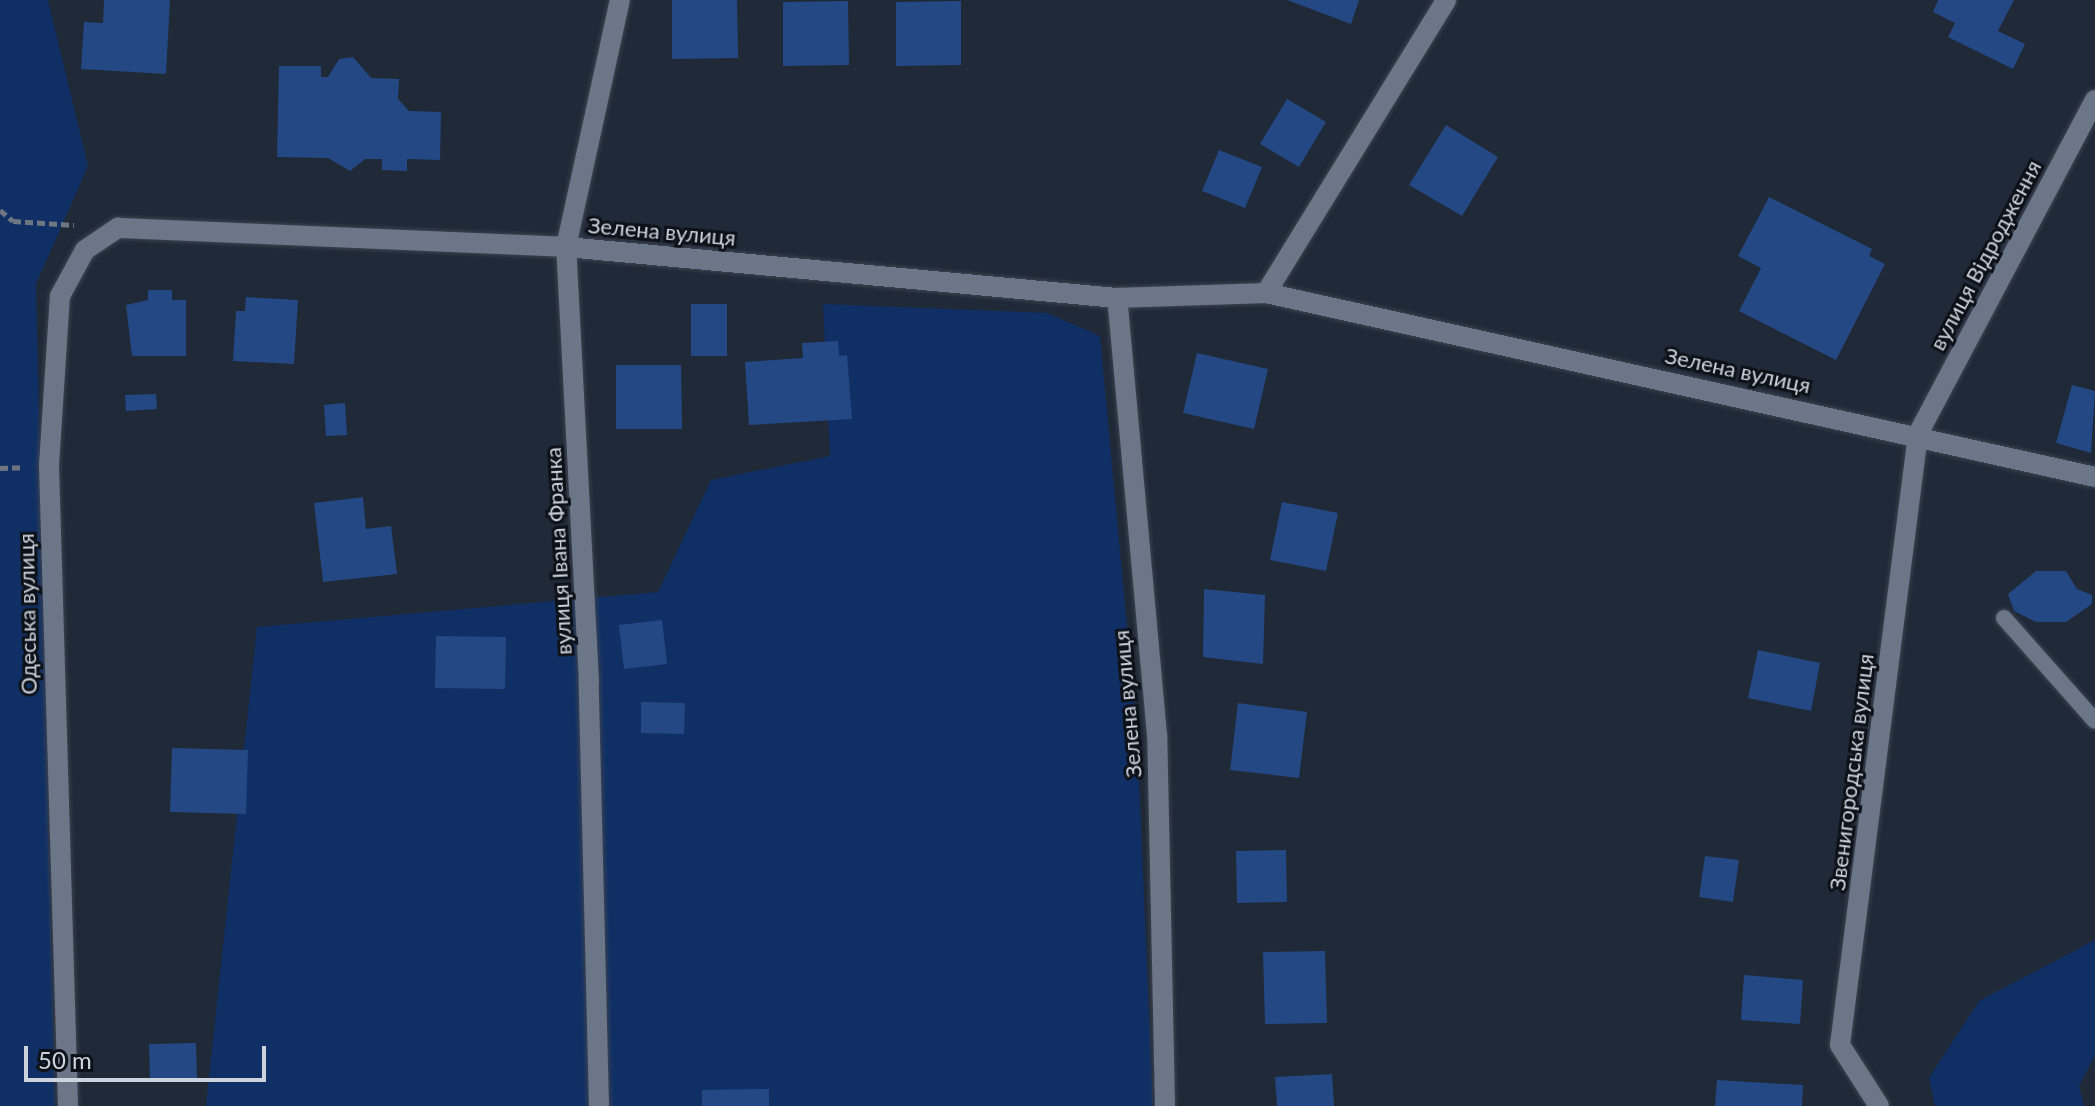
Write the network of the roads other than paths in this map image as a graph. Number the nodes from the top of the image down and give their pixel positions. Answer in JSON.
{"nodes":[{"id":1,"x":620,"y":0,"type":"edge"},
{"id":2,"x":1446,"y":0,"type":"edge"},
{"id":3,"x":2095,"y":100,"type":"edge"},
{"id":4,"x":118,"y":228,"type":"joint"},
{"id":5,"x":566,"y":247,"type":"junction"},
{"id":6,"x":1266,"y":293,"type":"junction"},
{"id":7,"x":1117,"y":298,"type":"junction"},
{"id":8,"x":1918,"y":434,"type":"junction"},
{"id":9,"x":2095,"y":477,"type":"edge"},
{"id":10,"x":2004,"y":618,"type":"dead end"},
{"id":11,"x":2095,"y":721,"type":"edge"},
{"id":12,"x":68,"y":1106,"type":"edge"},
{"id":13,"x":599,"y":1106,"type":"edge"},
{"id":14,"x":1165,"y":1106,"type":"edge"},
{"id":15,"x":1879,"y":1106,"type":"edge"}],
"edges":[{"from":1,"to":5,"type":"street","name":"вулиця Івана Франка"},
{"from":2,"to":6,"type":"street"},
{"from":3,"to":8,"type":"street","name":"вулиця Відродження"},
{"from":4,"to":5,"type":"street","name":"Зелена вулиця"},
{"from":4,"to":12,"type":"street","name":"Одеська вулиця"},
{"from":5,"to":7,"type":"street","name":"Зелена вулиця"},
{"from":5,"to":13,"type":"street","name":"вулиця Івана Франка"},
{"from":6,"to":7,"type":"street","name":"Зелена вулиця"},
{"from":6,"to":8,"type":"street","name":"Зелена вулиця"},
{"from":7,"to":14,"type":"street","name":"Зелена вулиця"},
{"from":8,"to":9,"type":"street","name":"Зелена вулиця"},
{"from":8,"to":15,"type":"street","name":"Звенигородська вулиця"},
{"from":10,"to":11,"type":"lane"}]}
